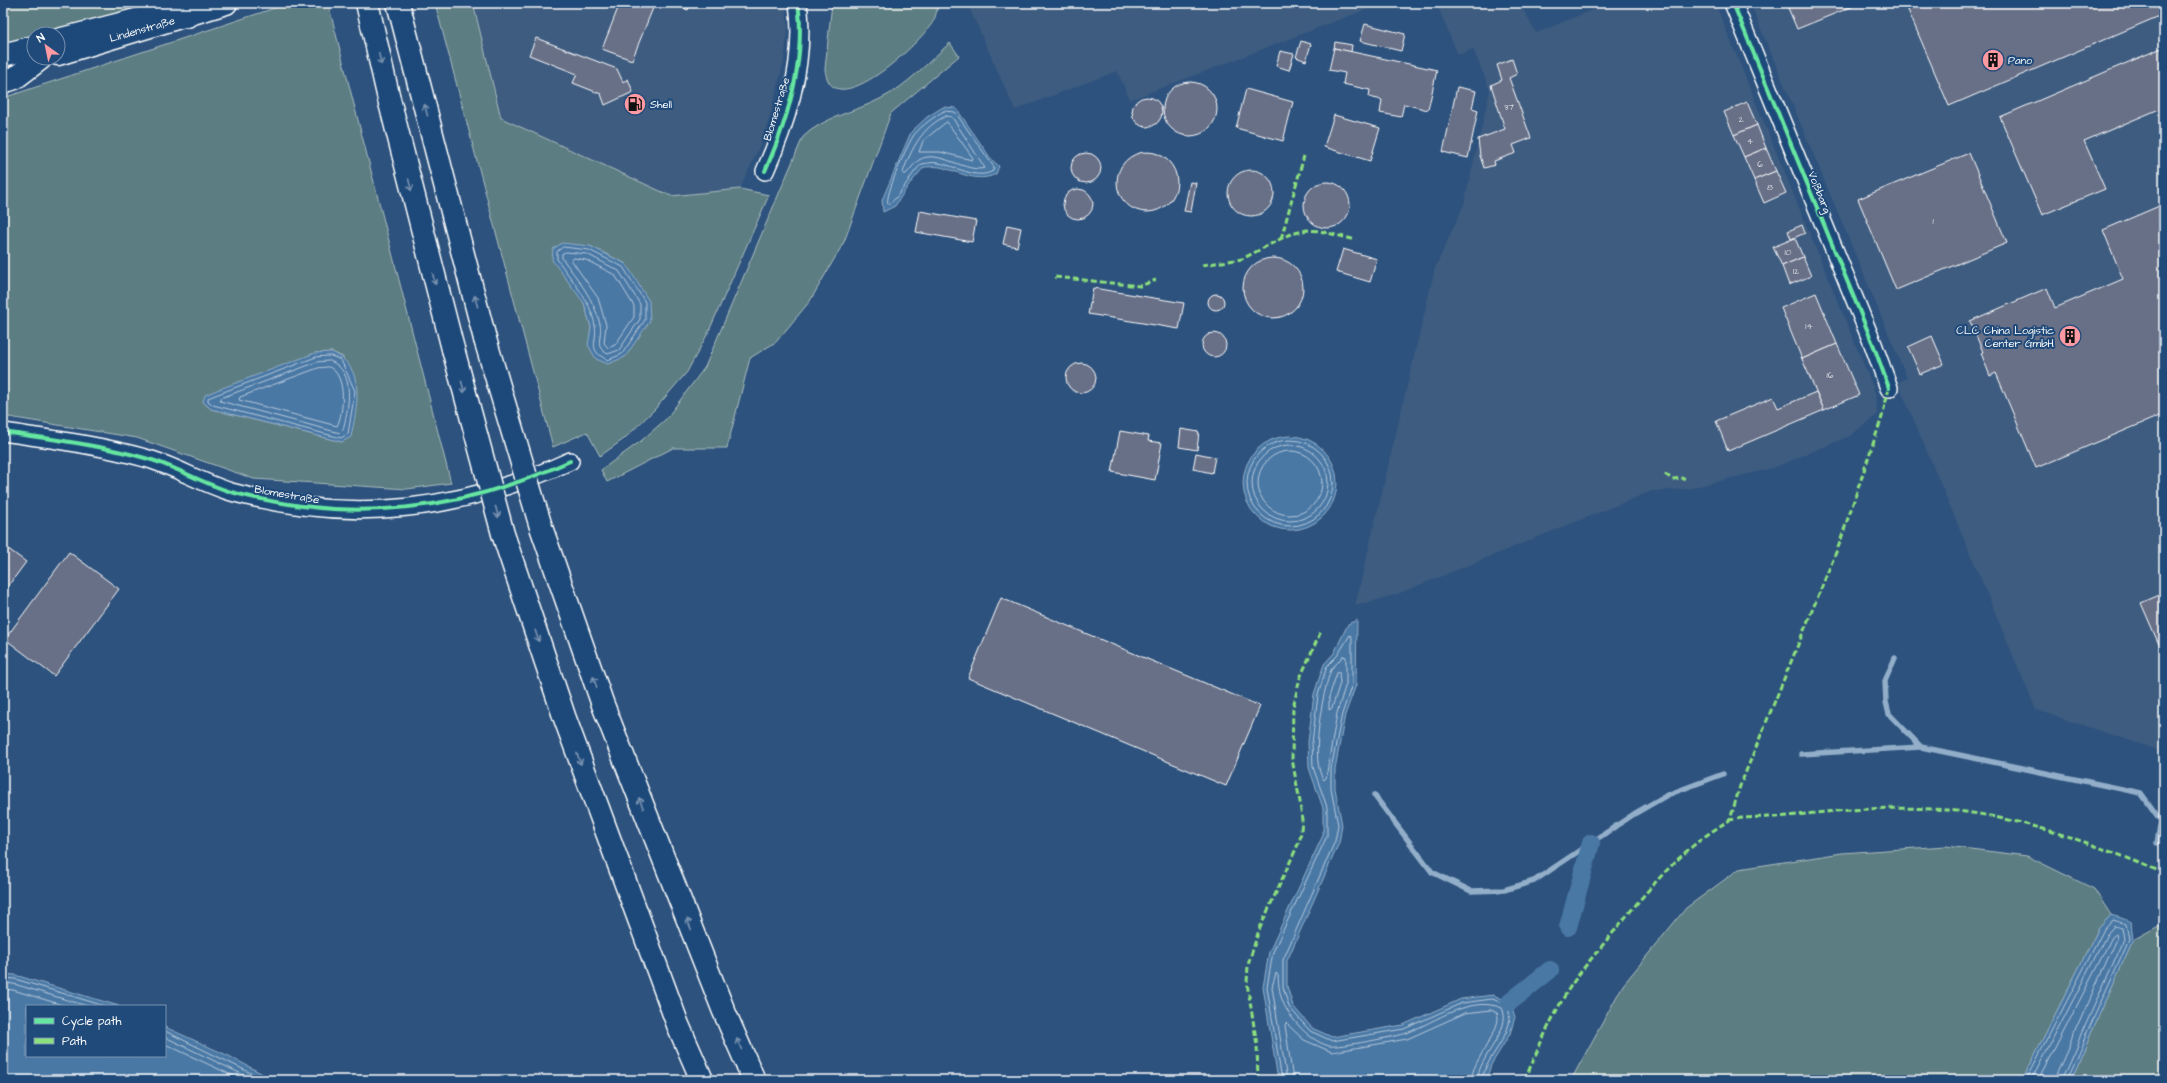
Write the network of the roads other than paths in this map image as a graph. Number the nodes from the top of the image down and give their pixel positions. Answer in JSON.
{"nodes":[{"id":1,"x":226,"y":3,"type":"edge"},
{"id":2,"x":798,"y":3,"type":"edge"},
{"id":3,"x":1733,"y":3,"type":"edge"},
{"id":4,"x":399,"y":6,"type":"edge"},
{"id":5,"x":369,"y":12,"type":"edge"},
{"id":6,"x":187,"y":16,"type":"junction"},
{"id":7,"x":66,"y":38,"type":"edge"},
{"id":8,"x":66,"y":48,"type":"edge"},
{"id":9,"x":26,"y":54,"type":"edge"},
{"id":10,"x":3,"y":55,"type":"edge"},
{"id":11,"x":26,"y":61,"type":"edge"},
{"id":12,"x":30,"y":66,"type":"edge"},
{"id":13,"x":3,"y":69,"type":"edge"},
{"id":14,"x":3,"y":82,"type":"edge"},
{"id":15,"x":765,"y":171,"type":"dead end"},
{"id":16,"x":1889,"y":388,"type":"dead end"},
{"id":17,"x":3,"y":432,"type":"edge"},
{"id":18,"x":570,"y":460,"type":"dead end"},
{"id":19,"x":702,"y":1080,"type":"edge"},
{"id":20,"x":754,"y":1080,"type":"edge"}],
"edges":[{"from":1,"to":6,"type":"main road","name":"Lindenstraße"},
{"from":2,"to":15,"type":"street","name":"Blomestraße"},
{"from":3,"to":16,"type":"street","name":"Voßbarg"},
{"from":20,"to":4,"type":"main road","one_way":true,"bridge":true},
{"from":5,"to":19,"type":"main road","one_way":true,"bridge":true},
{"from":6,"to":7,"type":"main road"},
{"from":6,"to":8,"type":"main road","name":"Lindenstraße"},
{"from":9,"to":10,"type":"main road"},
{"from":11,"to":13,"type":"main road","name":"Lindenstraße"},
{"from":12,"to":14,"type":"main road"},
{"from":17,"to":18,"type":"street","name":"Blomestraße"}]}
